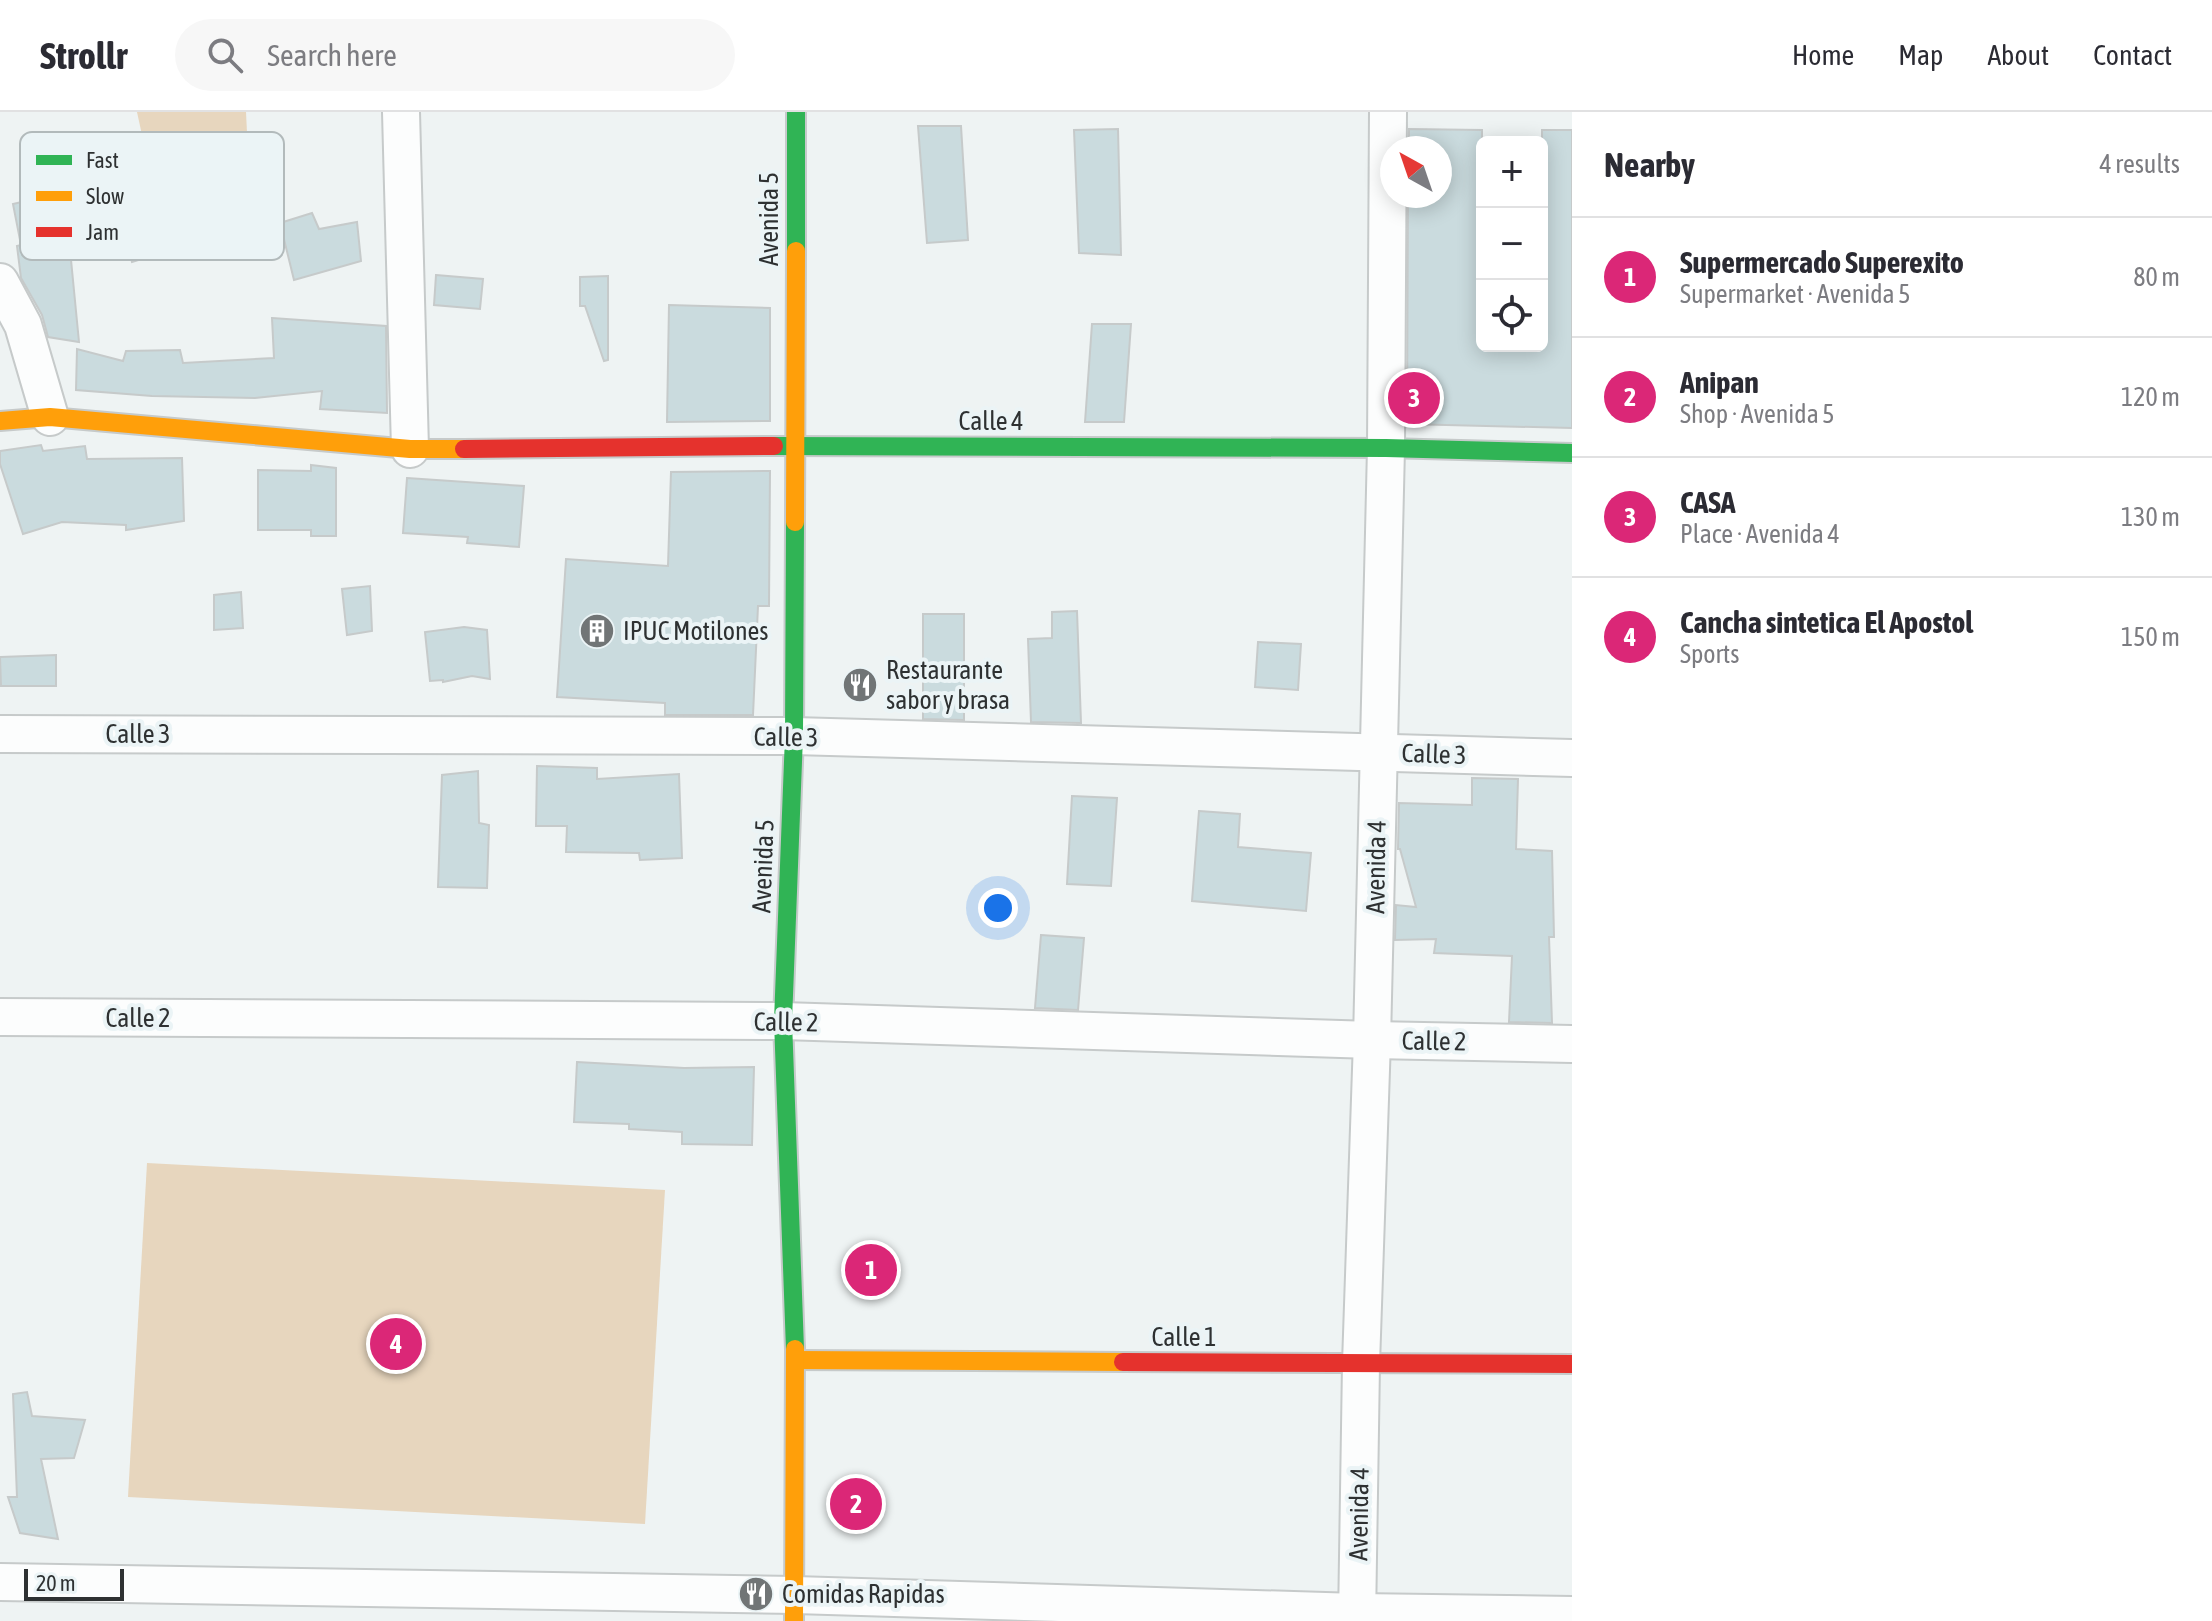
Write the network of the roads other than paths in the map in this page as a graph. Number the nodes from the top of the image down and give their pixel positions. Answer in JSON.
{"nodes":[{"id":1,"x":401,"y":112,"type":"edge"},
{"id":2,"x":796,"y":112,"type":"edge"},
{"id":3,"x":1388,"y":112,"type":"edge"},
{"id":4,"x":0,"y":282,"type":"edge"},
{"id":5,"x":50,"y":417,"type":"junction"},
{"id":6,"x":0,"y":421,"type":"edge"},
{"id":7,"x":794,"y":446,"type":"junction"},
{"id":8,"x":1386,"y":448,"type":"junction"},
{"id":9,"x":410,"y":449,"type":"junction"},
{"id":10,"x":1572,"y":453,"type":"edge"},
{"id":11,"x":0,"y":734,"type":"edge"},
{"id":12,"x":794,"y":736,"type":"junction"},
{"id":13,"x":1379,"y":752,"type":"junction"},
{"id":14,"x":1572,"y":758,"type":"edge"},
{"id":15,"x":0,"y":1017,"type":"edge"},
{"id":16,"x":783,"y":1021,"type":"junction"},
{"id":17,"x":1372,"y":1040,"type":"junction"},
{"id":18,"x":1572,"y":1044,"type":"edge"},
{"id":19,"x":795,"y":1360,"type":"junction"},
{"id":20,"x":1361,"y":1364,"type":"junction"},
{"id":21,"x":1572,"y":1364,"type":"edge"},
{"id":22,"x":0,"y":1582,"type":"edge"},
{"id":23,"x":794,"y":1608,"type":"edge"},
{"id":24,"x":1572,"y":1615,"type":"edge"},
{"id":25,"x":1357,"y":1616,"type":"edge"}],
"edges":[{"from":1,"to":9,"type":"street"},
{"from":2,"to":7,"type":"street","name":"Avenida 5"},
{"from":3,"to":8,"type":"street","name":"Avenida 4"},
{"from":4,"to":5,"type":"street"},
{"from":5,"to":6,"type":"street","name":"Calle 4"},
{"from":5,"to":9,"type":"street","name":"Calle 4"},
{"from":7,"to":8,"type":"street","name":"Calle 4"},
{"from":7,"to":9,"type":"street","name":"Calle 4"},
{"from":7,"to":12,"type":"street","name":"Avenida 5"},
{"from":8,"to":10,"type":"street","name":"Calle 4"},
{"from":8,"to":13,"type":"street","name":"Avenida 4"},
{"from":11,"to":12,"type":"street","name":"Calle 3"},
{"from":12,"to":13,"type":"street","name":"Calle 3"},
{"from":12,"to":16,"type":"street","name":"Avenida 5"},
{"from":13,"to":14,"type":"street","name":"Calle 3"},
{"from":13,"to":17,"type":"street","name":"Avenida 4"},
{"from":15,"to":16,"type":"street","name":"Calle 2"},
{"from":16,"to":17,"type":"street","name":"Calle 2"},
{"from":16,"to":19,"type":"street","name":"Avenida 5"},
{"from":17,"to":18,"type":"street","name":"Calle 2"},
{"from":17,"to":20,"type":"street","name":"Avenida 4"},
{"from":19,"to":20,"type":"street","name":"Calle 1"},
{"from":19,"to":23,"type":"street","name":"Avenida 5"},
{"from":20,"to":21,"type":"street","name":"Calle 1"},
{"from":20,"to":25,"type":"street","name":"Avenida 4"},
{"from":22,"to":23,"type":"street"},
{"from":23,"to":25,"type":"street"},
{"from":24,"to":25,"type":"street"}]}
